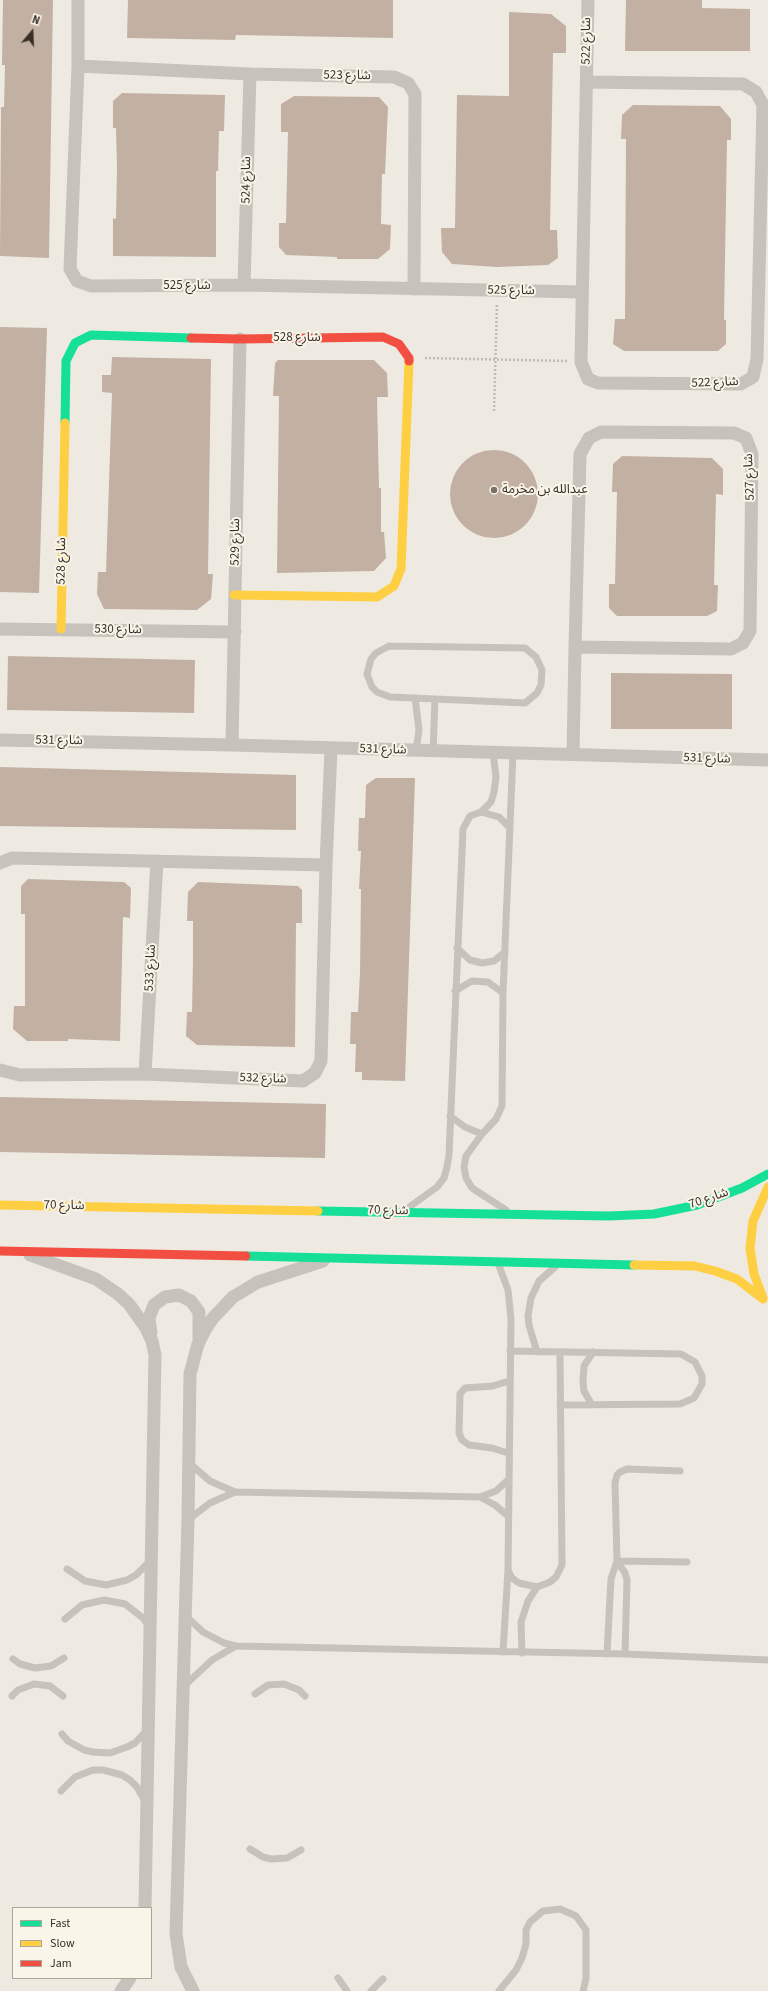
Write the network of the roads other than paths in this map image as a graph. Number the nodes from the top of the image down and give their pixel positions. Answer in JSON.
{"nodes":[{"id":1,"x":78,"y":0,"type":"edge"},
{"id":2,"x":588,"y":0,"type":"edge"},
{"id":3,"x":78,"y":66,"type":"junction"},
{"id":4,"x":250,"y":74,"type":"junction"},
{"id":5,"x":587,"y":82,"type":"junction"},
{"id":6,"x":244,"y":285,"type":"junction"},
{"id":7,"x":414,"y":288,"type":"junction"},
{"id":8,"x":582,"y":292,"type":"junction"},
{"id":9,"x":240,"y":339,"type":"junction"},
{"id":10,"x":234,"y":595,"type":"junction"},
{"id":11,"x":0,"y":629,"type":"edge"},
{"id":12,"x":61,"y":629,"type":"junction"},
{"id":13,"x":235,"y":632,"type":"junction"},
{"id":14,"x":575,"y":647,"type":"junction"},
{"id":15,"x":415,"y":698,"type":"junction"},
{"id":16,"x":435,"y":699,"type":"junction"},
{"id":17,"x":0,"y":740,"type":"edge"},
{"id":18,"x":232,"y":745,"type":"junction"},
{"id":19,"x":331,"y":749,"type":"junction"},
{"id":20,"x":416,"y":751,"type":"junction"},
{"id":21,"x":433,"y":752,"type":"junction"},
{"id":22,"x":493,"y":753,"type":"junction"},
{"id":23,"x":513,"y":753,"type":"junction"},
{"id":24,"x":573,"y":754,"type":"junction"},
{"id":25,"x":768,"y":761,"type":"edge"},
{"id":26,"x":481,"y":812,"type":"junction"},
{"id":27,"x":509,"y":827,"type":"junction"},
{"id":28,"x":157,"y":861,"type":"junction"},
{"id":29,"x":0,"y":863,"type":"edge"},
{"id":30,"x":326,"y":865,"type":"junction"},
{"id":31,"x":457,"y":948,"type":"junction"},
{"id":32,"x":505,"y":952,"type":"junction"},
{"id":33,"x":455,"y":992,"type":"junction"},
{"id":34,"x":503,"y":993,"type":"junction"},
{"id":35,"x":0,"y":1070,"type":"edge"},
{"id":36,"x":146,"y":1074,"type":"junction"},
{"id":37,"x":450,"y":1116,"type":"junction"},
{"id":38,"x":482,"y":1134,"type":"junction"},
{"id":39,"x":768,"y":1174,"type":"edge"},
{"id":40,"x":768,"y":1187,"type":"edge"},
{"id":41,"x":0,"y":1205,"type":"edge"},
{"id":42,"x":404,"y":1211,"type":"junction"},
{"id":43,"x":513,"y":1214,"type":"junction"},
{"id":44,"x":0,"y":1252,"type":"edge"},
{"id":45,"x":20,"y":1252,"type":"junction"},
{"id":46,"x":329,"y":1259,"type":"junction"},
{"id":47,"x":498,"y":1263,"type":"junction"},
{"id":48,"x":561,"y":1264,"type":"junction"},
{"id":49,"x":766,"y":1302,"type":"edge"},
{"id":50,"x":152,"y":1341,"type":"junction"},
{"id":51,"x":198,"y":1344,"type":"junction"},
{"id":52,"x":510,"y":1351,"type":"junction"},
{"id":53,"x":537,"y":1352,"type":"junction"},
{"id":54,"x":560,"y":1352,"type":"junction"},
{"id":55,"x":593,"y":1352,"type":"junction"},
{"id":56,"x":509,"y":1380,"type":"junction"},
{"id":57,"x":560,"y":1405,"type":"junction"},
{"id":58,"x":592,"y":1405,"type":"junction"},
{"id":59,"x":508,"y":1453,"type":"junction"},
{"id":60,"x":189,"y":1463,"type":"junction"},
{"id":61,"x":680,"y":1471,"type":"dead end"},
{"id":62,"x":509,"y":1479,"type":"junction"},
{"id":63,"x":235,"y":1492,"type":"junction"},
{"id":64,"x":480,"y":1497,"type":"junction"},
{"id":65,"x":508,"y":1516,"type":"junction"},
{"id":66,"x":188,"y":1520,"type":"junction"},
{"id":67,"x":151,"y":1560,"type":"junction"},
{"id":68,"x":617,"y":1561,"type":"junction"},
{"id":69,"x":687,"y":1562,"type":"dead end"},
{"id":70,"x":67,"y":1569,"type":"dead end"},
{"id":71,"x":508,"y":1570,"type":"junction"},
{"id":72,"x":537,"y":1587,"type":"junction"},
{"id":73,"x":186,"y":1616,"type":"junction"},
{"id":74,"x":65,"y":1619,"type":"dead end"},
{"id":75,"x":150,"y":1627,"type":"junction"},
{"id":76,"x":236,"y":1646,"type":"junction"},
{"id":77,"x":503,"y":1652,"type":"junction"},
{"id":78,"x":522,"y":1653,"type":"junction"},
{"id":79,"x":607,"y":1654,"type":"junction"},
{"id":80,"x":625,"y":1654,"type":"junction"},
{"id":81,"x":64,"y":1658,"type":"dead end"},
{"id":82,"x":13,"y":1659,"type":"dead end"},
{"id":83,"x":768,"y":1660,"type":"edge"},
{"id":84,"x":183,"y":1688,"type":"junction"},
{"id":85,"x":255,"y":1694,"type":"dead end"},
{"id":86,"x":12,"y":1696,"type":"dead end"},
{"id":87,"x":63,"y":1696,"type":"dead end"},
{"id":88,"x":305,"y":1696,"type":"dead end"},
{"id":89,"x":147,"y":1730,"type":"junction"},
{"id":90,"x":62,"y":1734,"type":"dead end"},
{"id":91,"x":61,"y":1790,"type":"dead end"},
{"id":92,"x":146,"y":1805,"type":"junction"},
{"id":93,"x":250,"y":1849,"type":"dead end"},
{"id":94,"x":301,"y":1850,"type":"dead end"},
{"id":95,"x":145,"y":1907,"type":"edge"},
{"id":96,"x":181,"y":1967,"type":"junction"},
{"id":97,"x":338,"y":1978,"type":"dead end"},
{"id":98,"x":129,"y":1979,"type":"edge"},
{"id":99,"x":133,"y":1979,"type":"edge"},
{"id":100,"x":383,"y":1979,"type":"dead end"},
{"id":101,"x":121,"y":1991,"type":"edge"},
{"id":102,"x":134,"y":1991,"type":"edge"},
{"id":103,"x":182,"y":1991,"type":"edge"},
{"id":104,"x":193,"y":1991,"type":"edge"},
{"id":105,"x":347,"y":1991,"type":"edge"},
{"id":106,"x":371,"y":1991,"type":"edge"},
{"id":107,"x":499,"y":1991,"type":"edge"},
{"id":108,"x":582,"y":1991,"type":"edge"}],
"edges":[{"from":1,"to":3,"type":"street","name":"شارع 525"},
{"from":2,"to":5,"type":"street","name":"شارع 522"},
{"from":3,"to":4,"type":"street","name":"شارع 523"},
{"from":3,"to":6,"type":"street","name":"شارع 525"},
{"from":4,"to":6,"type":"street","name":"شارع 524"},
{"from":4,"to":7,"type":"street","name":"شارع 523"},
{"from":5,"to":8,"type":"street","name":"شارع 522"},
{"from":5,"to":8,"type":"street","name":"شارع 522"},
{"from":6,"to":7,"type":"street","name":"شارع 525"},
{"from":7,"to":8,"type":"street","name":"شارع 525"},
{"from":9,"to":10,"type":"street","name":"شارع 529"},
{"from":9,"to":10,"type":"main road","name":"شارع 528"},
{"from":9,"to":12,"type":"main road","name":"شارع 528"},
{"from":10,"to":13,"type":"street","name":"شارع 529"},
{"from":11,"to":12,"type":"street","name":"شارع 530"},
{"from":12,"to":13,"type":"street","name":"شارع 530"},
{"from":13,"to":18,"type":"street","name":"شارع 529"},
{"from":14,"to":14,"type":"street","name":"شارع 527"},
{"from":14,"to":24,"type":"street","name":"شارع 527"},
{"from":15,"to":16,"type":"lane"},
{"from":15,"to":16,"type":"lane"},
{"from":15,"to":20,"type":"lane"},
{"from":16,"to":21,"type":"lane"},
{"from":17,"to":18,"type":"street","name":"شارع 531"},
{"from":18,"to":19,"type":"street","name":"شارع 531"},
{"from":19,"to":20,"type":"street","name":"شارع 531"},
{"from":19,"to":30,"type":"street","name":"شارع 532"},
{"from":20,"to":21,"type":"street","name":"شارع 531"},
{"from":21,"to":22,"type":"street","name":"شارع 531"},
{"from":22,"to":23,"type":"street","name":"شارع 531"},
{"from":22,"to":26,"type":"lane"},
{"from":23,"to":24,"type":"street","name":"شارع 531"},
{"from":23,"to":27,"type":"lane"},
{"from":24,"to":25,"type":"street","name":"شارع 531"},
{"from":26,"to":27,"type":"lane"},
{"from":26,"to":31,"type":"lane"},
{"from":27,"to":32,"type":"lane"},
{"from":28,"to":29,"type":"street"},
{"from":28,"to":30,"type":"street"},
{"from":28,"to":36,"type":"street","name":"شارع 533"},
{"from":30,"to":36,"type":"street","name":"شارع 532"},
{"from":31,"to":32,"type":"lane"},
{"from":31,"to":33,"type":"lane"},
{"from":32,"to":34,"type":"lane"},
{"from":33,"to":34,"type":"lane"},
{"from":33,"to":37,"type":"lane"},
{"from":34,"to":38,"type":"lane"},
{"from":35,"to":36,"type":"street","name":"شارع 532"},
{"from":37,"to":38,"type":"lane"},
{"from":37,"to":42,"type":"lane"},
{"from":38,"to":43,"type":"lane"},
{"from":39,"to":43,"type":"main road","name":"شارع 70"},
{"from":40,"to":49,"type":"main road"},
{"from":41,"to":42,"type":"main road","name":"شارع 70"},
{"from":42,"to":43,"type":"main road","name":"شارع 70"},
{"from":44,"to":45,"type":"main road"},
{"from":45,"to":46,"type":"main road"},
{"from":45,"to":50,"type":"street"},
{"from":46,"to":47,"type":"main road"},
{"from":46,"to":51,"type":"street"},
{"from":47,"to":48,"type":"main road"},
{"from":47,"to":52,"type":"lane"},
{"from":48,"to":49,"type":"main road"},
{"from":48,"to":53,"type":"lane"},
{"from":50,"to":51,"type":"street"},
{"from":50,"to":67,"type":"street"},
{"from":51,"to":60,"type":"street"},
{"from":52,"to":53,"type":"lane"},
{"from":52,"to":56,"type":"lane"},
{"from":53,"to":54,"type":"lane"},
{"from":54,"to":55,"type":"lane"},
{"from":54,"to":57,"type":"lane"},
{"from":55,"to":58,"type":"lane"},
{"from":55,"to":58,"type":"lane"},
{"from":56,"to":59,"type":"lane"},
{"from":56,"to":59,"type":"lane"},
{"from":57,"to":58,"type":"lane"},
{"from":57,"to":72,"type":"lane"},
{"from":59,"to":62,"type":"lane"},
{"from":60,"to":63,"type":"lane"},
{"from":60,"to":66,"type":"street"},
{"from":61,"to":68,"type":"lane"},
{"from":62,"to":64,"type":"lane"},
{"from":62,"to":65,"type":"lane"},
{"from":63,"to":64,"type":"lane"},
{"from":63,"to":66,"type":"lane"},
{"from":64,"to":65,"type":"lane"},
{"from":65,"to":71,"type":"lane"},
{"from":66,"to":73,"type":"street"},
{"from":67,"to":70,"type":"lane"},
{"from":67,"to":75,"type":"street"},
{"from":68,"to":69,"type":"lane"},
{"from":68,"to":79,"type":"lane"},
{"from":68,"to":80,"type":"lane"},
{"from":71,"to":72,"type":"lane"},
{"from":71,"to":77,"type":"lane"},
{"from":72,"to":78,"type":"lane"},
{"from":73,"to":76,"type":"lane"},
{"from":73,"to":84,"type":"street"},
{"from":74,"to":75,"type":"lane"},
{"from":75,"to":89,"type":"street"},
{"from":76,"to":77,"type":"lane"},
{"from":76,"to":84,"type":"lane"},
{"from":77,"to":78,"type":"lane"},
{"from":78,"to":79,"type":"lane"},
{"from":79,"to":80,"type":"lane"},
{"from":80,"to":83,"type":"lane"},
{"from":81,"to":82,"type":"lane"},
{"from":84,"to":96,"type":"street"},
{"from":85,"to":88,"type":"lane"},
{"from":86,"to":87,"type":"lane"},
{"from":89,"to":90,"type":"lane"},
{"from":89,"to":92,"type":"street"},
{"from":91,"to":92,"type":"lane"},
{"from":92,"to":95,"type":"street"},
{"from":93,"to":94,"type":"lane"},
{"from":96,"to":103,"type":"street"},
{"from":96,"to":104,"type":"street"},
{"from":97,"to":105,"type":"lane"},
{"from":98,"to":101,"type":"street"},
{"from":99,"to":102,"type":"street"},
{"from":100,"to":106,"type":"lane"},
{"from":107,"to":108,"type":"lane"}]}
